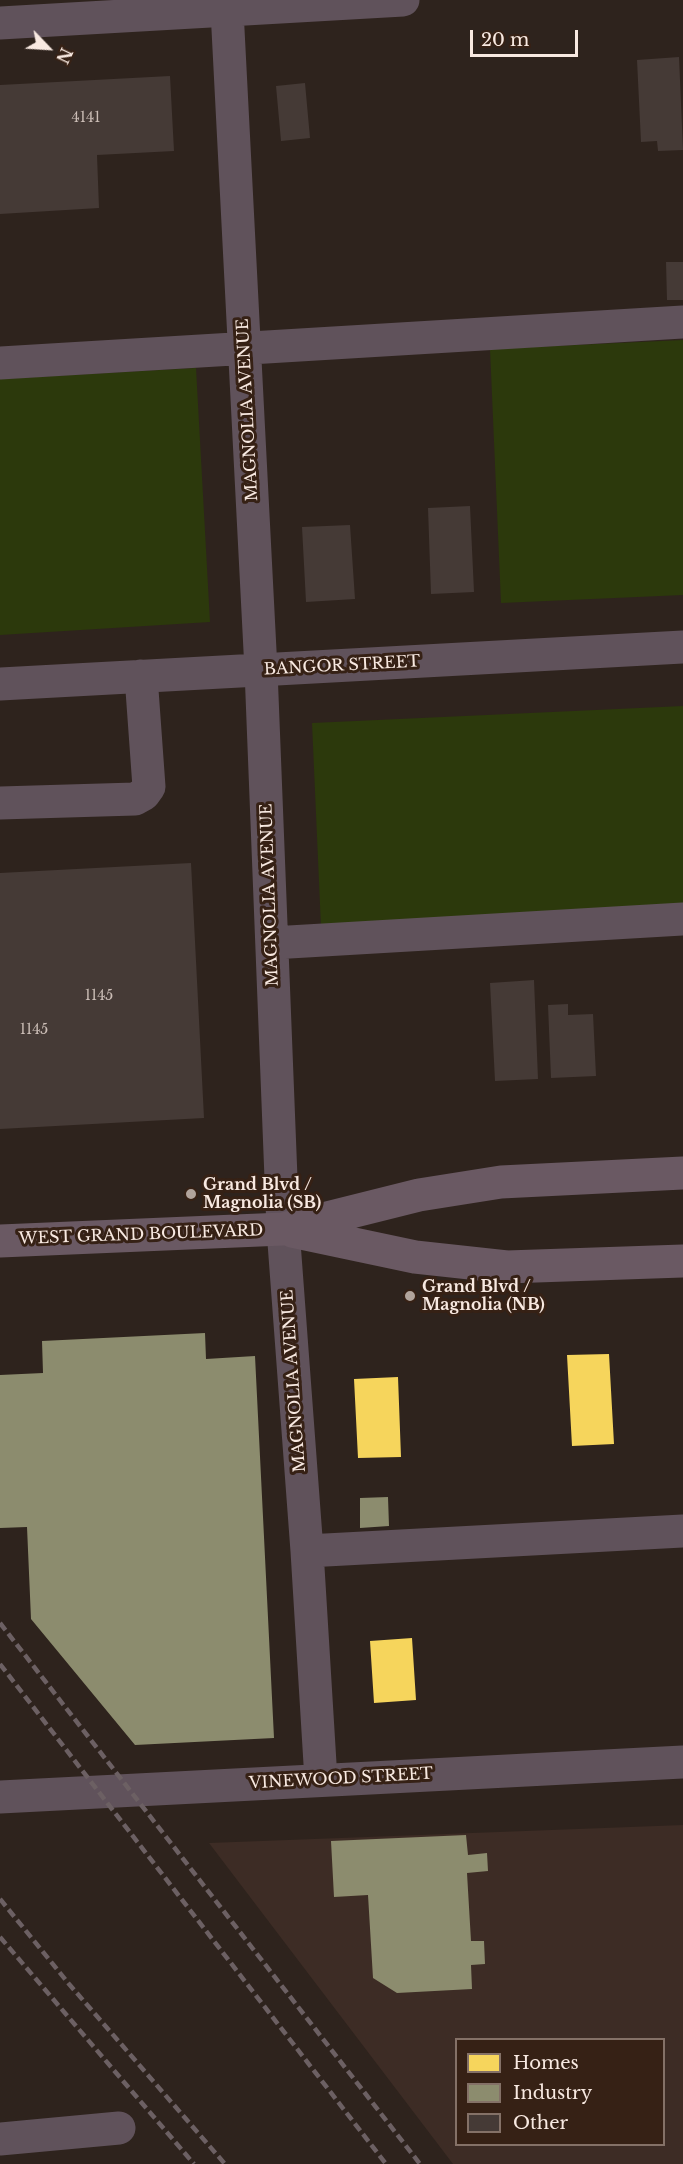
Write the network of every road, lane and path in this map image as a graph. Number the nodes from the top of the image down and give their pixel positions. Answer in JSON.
{"nodes":[{"id":1,"x":403,"y":0,"type":"edge"},
{"id":2,"x":86,"y":9,"type":"edge"},
{"id":3,"x":228,"y":10,"type":"junction"},
{"id":4,"x":0,"y":23,"type":"edge"},
{"id":5,"x":683,"y":322,"type":"edge"},
{"id":6,"x":245,"y":350,"type":"junction"},
{"id":7,"x":0,"y":363,"type":"edge"},
{"id":8,"x":683,"y":647,"type":"edge"},
{"id":9,"x":261,"y":670,"type":"junction"},
{"id":10,"x":141,"y":676,"type":"junction"},
{"id":11,"x":0,"y":684,"type":"edge"},
{"id":12,"x":0,"y":803,"type":"edge"},
{"id":13,"x":683,"y":919,"type":"edge"},
{"id":14,"x":272,"y":942,"type":"junction"},
{"id":15,"x":683,"y":1173,"type":"edge"},
{"id":16,"x":283,"y":1229,"type":"junction"},
{"id":17,"x":0,"y":1241,"type":"edge"},
{"id":18,"x":683,"y":1261,"type":"edge"},
{"id":19,"x":683,"y":1531,"type":"edge"},
{"id":20,"x":308,"y":1551,"type":"junction"},
{"id":21,"x":683,"y":1762,"type":"edge"},
{"id":22,"x":321,"y":1780,"type":"junction"},
{"id":23,"x":0,"y":1797,"type":"edge"},
{"id":24,"x":119,"y":2128,"type":"dead end"},
{"id":25,"x":0,"y":2139,"type":"edge"}],
"edges":[{"from":1,"to":3,"type":"street"},
{"from":2,"to":3,"type":"street"},
{"from":2,"to":4,"type":"street"},
{"from":3,"to":6,"type":"street","name":"MAGNOLIA AVENUE"},
{"from":5,"to":6,"type":"street"},
{"from":6,"to":7,"type":"street"},
{"from":6,"to":9,"type":"street","name":"MAGNOLIA AVENUE"},
{"from":8,"to":9,"type":"street","name":"BANGOR STREET"},
{"from":9,"to":10,"type":"street","name":"BANGOR STREET"},
{"from":9,"to":14,"type":"street","name":"MAGNOLIA AVENUE"},
{"from":10,"to":11,"type":"street","name":"BANGOR STREET"},
{"from":10,"to":12,"type":"street"},
{"from":13,"to":14,"type":"street"},
{"from":14,"to":16,"type":"street","name":"MAGNOLIA AVENUE"},
{"from":15,"to":16,"type":"main road","name":"WEST GRAND BOULEVARD"},
{"from":16,"to":17,"type":"main road","name":"WEST GRAND BOULEVARD"},
{"from":16,"to":18,"type":"main road","name":"WEST GRAND BOULEVARD"},
{"from":16,"to":20,"type":"street","name":"MAGNOLIA AVENUE"},
{"from":19,"to":20,"type":"street"},
{"from":20,"to":22,"type":"street","name":"MAGNOLIA AVENUE"},
{"from":21,"to":22,"type":"street","name":"VINEWOOD STREET"},
{"from":22,"to":23,"type":"street","name":"VINEWOOD STREET"},
{"from":24,"to":25,"type":"street"}]}
